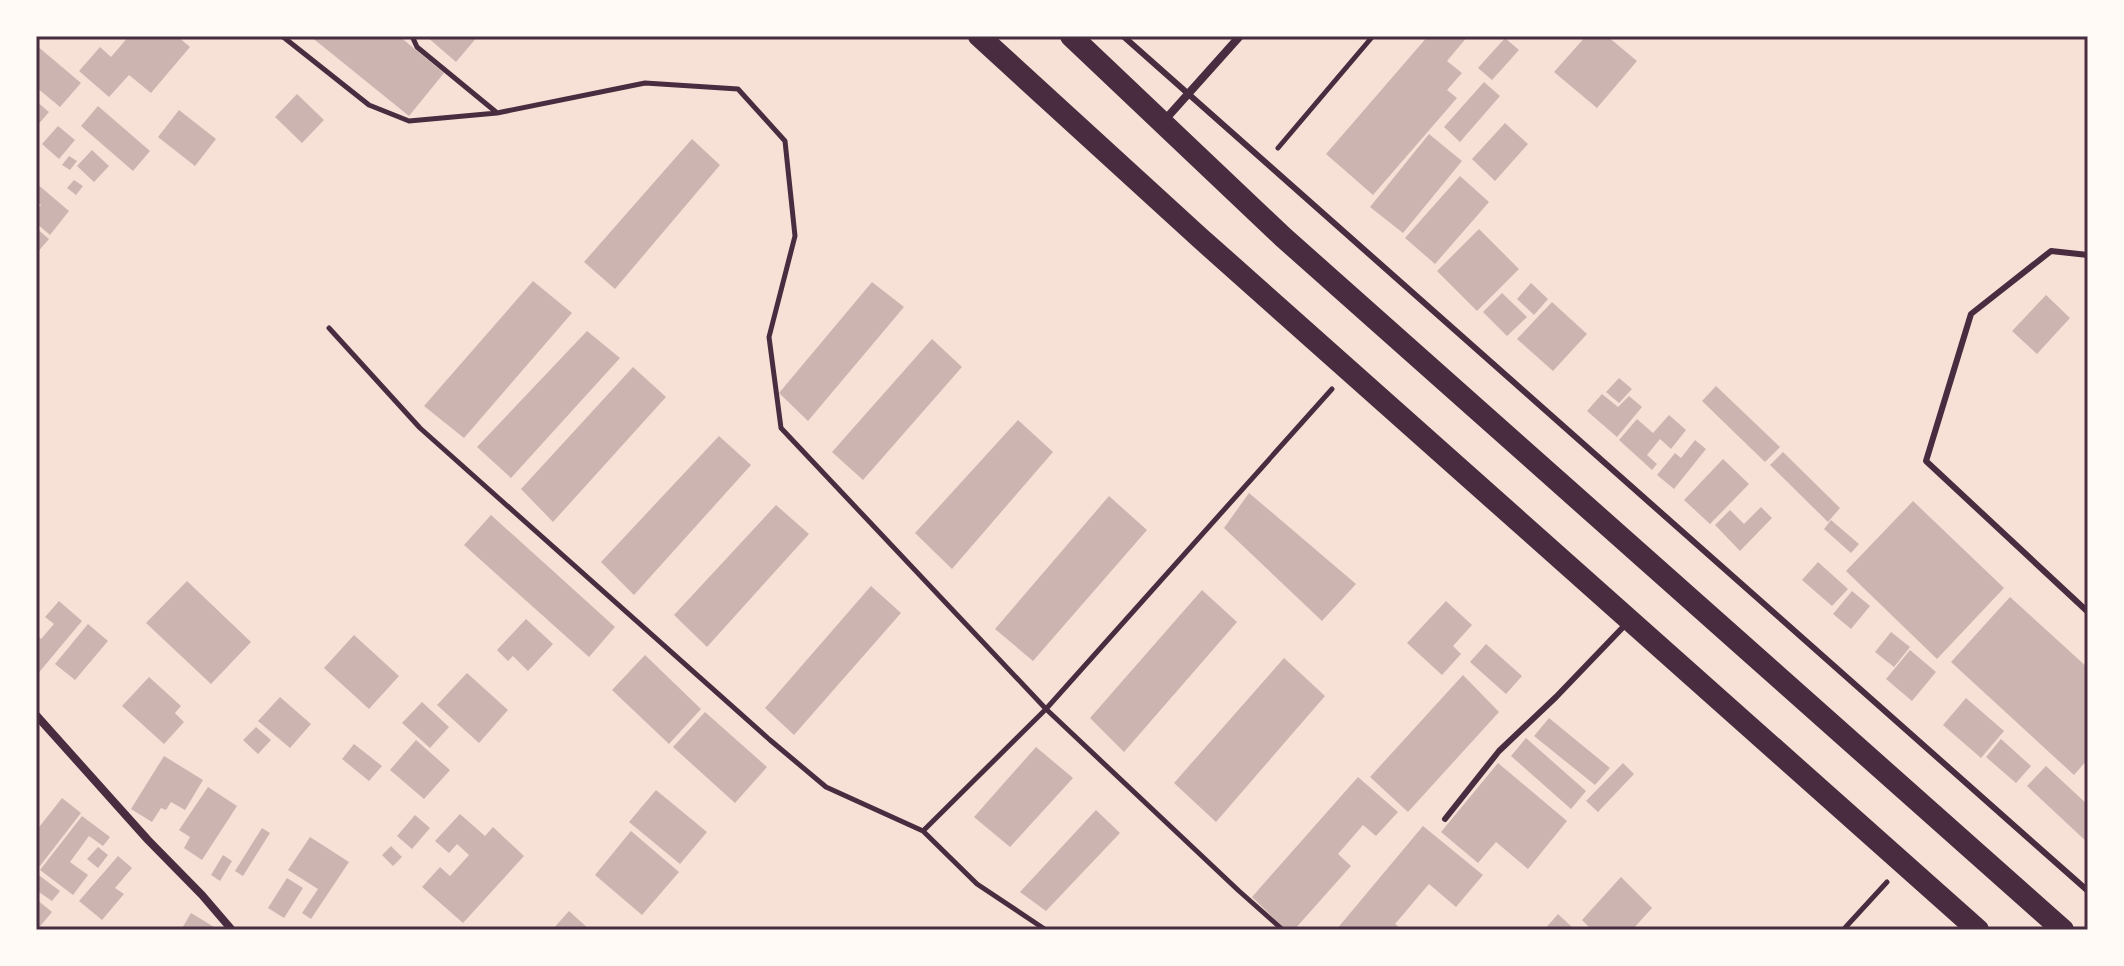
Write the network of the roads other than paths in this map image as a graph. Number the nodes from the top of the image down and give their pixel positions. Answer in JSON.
{"nodes":[{"id":1,"x":979,"y":36,"type":"edge"},
{"id":2,"x":1071,"y":36,"type":"edge"},
{"id":3,"x":1123,"y":36,"type":"edge"},
{"id":4,"x":1240,"y":36,"type":"edge"},
{"id":5,"x":1189,"y":94,"type":"junction"},
{"id":6,"x":1163,"y":123,"type":"junction"},
{"id":7,"x":2088,"y":255,"type":"edge"},
{"id":8,"x":2088,"y":612,"type":"edge"},
{"id":9,"x":1630,"y":620,"type":"junction"},
{"id":10,"x":36,"y":715,"type":"edge"},
{"id":11,"x":1445,"y":819,"type":"dead end"},
{"id":12,"x":2088,"y":891,"type":"edge"},
{"id":13,"x":232,"y":930,"type":"edge"},
{"id":14,"x":1978,"y":930,"type":"edge"},
{"id":15,"x":2063,"y":930,"type":"edge"}],
"edges":[{"from":1,"to":9,"type":"highway"},
{"from":2,"to":6,"type":"highway"},
{"from":3,"to":5,"type":"lane"},
{"from":4,"to":5,"type":"street"},
{"from":5,"to":6,"type":"street"},
{"from":5,"to":12,"type":"lane"},
{"from":6,"to":15,"type":"highway"},
{"from":7,"to":8,"type":"lane"},
{"from":9,"to":11,"type":"lane"},
{"from":9,"to":14,"type":"highway"},
{"from":10,"to":13,"type":"street"}]}
